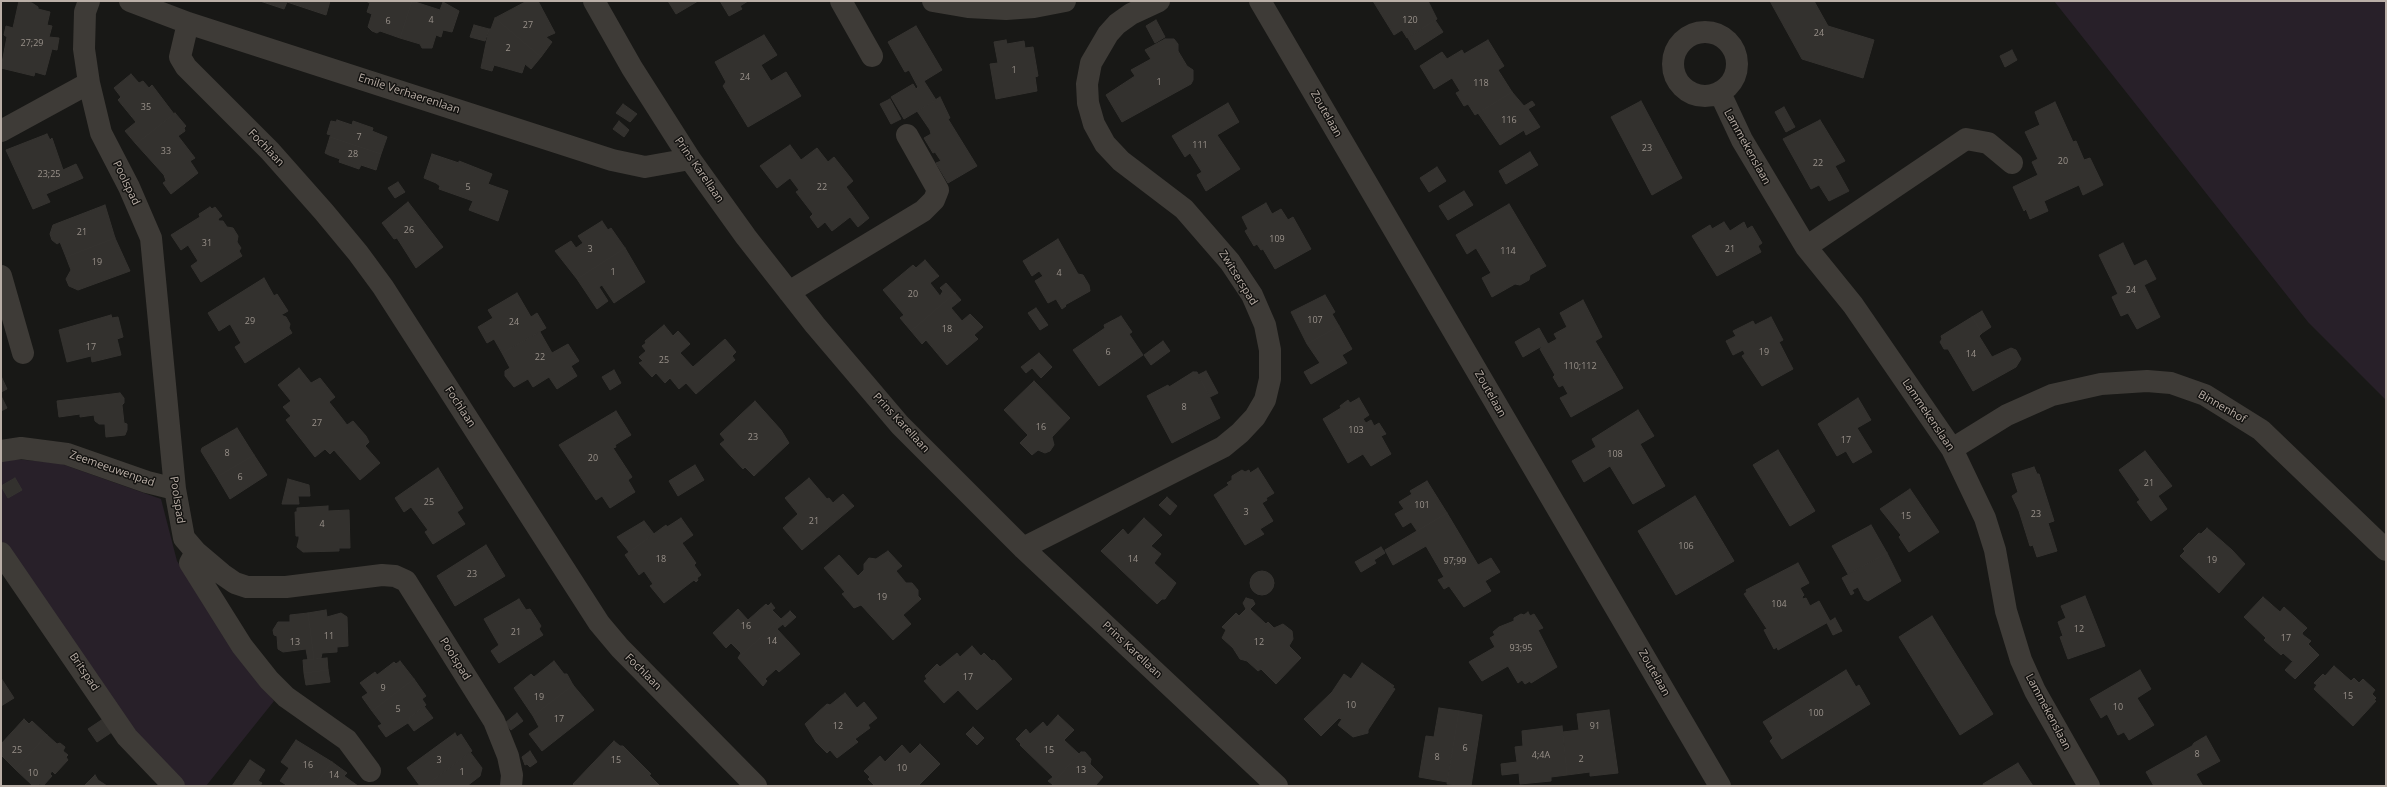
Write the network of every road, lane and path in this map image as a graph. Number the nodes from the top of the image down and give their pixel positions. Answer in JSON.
{"nodes":[{"id":1,"x":89,"y":1,"type":"edge"},
{"id":2,"x":130,"y":1,"type":"edge"},
{"id":3,"x":594,"y":1,"type":"edge"},
{"id":4,"x":840,"y":1,"type":"edge"},
{"id":5,"x":933,"y":1,"type":"edge"},
{"id":6,"x":1065,"y":1,"type":"edge"},
{"id":7,"x":1159,"y":1,"type":"edge"},
{"id":8,"x":1260,"y":1,"type":"edge"},
{"id":9,"x":188,"y":23,"type":"junction"},
{"id":10,"x":872,"y":56,"type":"dead end"},
{"id":11,"x":89,"y":83,"type":"junction"},
{"id":12,"x":1720,"y":93,"type":"dead end"},
{"id":13,"x":1,"y":131,"type":"edge"},
{"id":14,"x":907,"y":135,"type":"dead end"},
{"id":15,"x":690,"y":159,"type":"junction"},
{"id":16,"x":2012,"y":163,"type":"dead end"},
{"id":17,"x":1806,"y":247,"type":"junction"},
{"id":18,"x":1,"y":276,"type":"edge"},
{"id":19,"x":790,"y":292,"type":"junction"},
{"id":20,"x":23,"y":353,"type":"dead end"},
{"id":21,"x":1952,"y":449,"type":"junction"},
{"id":22,"x":1,"y":451,"type":"edge"},
{"id":23,"x":175,"y":489,"type":"junction"},
{"id":24,"x":1023,"y":548,"type":"junction"},
{"id":25,"x":2386,"y":550,"type":"edge"},
{"id":26,"x":196,"y":552,"type":"junction"},
{"id":27,"x":1,"y":553,"type":"edge"},
{"id":28,"x":370,"y":771,"type":"dead end"},
{"id":29,"x":174,"y":786,"type":"edge"},
{"id":30,"x":511,"y":786,"type":"edge"},
{"id":31,"x":756,"y":786,"type":"edge"},
{"id":32,"x":1277,"y":786,"type":"edge"},
{"id":33,"x":1720,"y":786,"type":"edge"},
{"id":34,"x":2089,"y":786,"type":"edge"}],
"edges":[{"from":1,"to":11,"type":"street","name":"Poolspad"},
{"from":2,"to":9,"type":"street","name":"Emile Verhaerenlaan"},
{"from":3,"to":15,"type":"street","name":"Prins Karellaan"},
{"from":4,"to":10,"type":"street"},
{"from":5,"to":6,"type":"street"},
{"from":7,"to":24,"type":"street","name":"Zwitserspad"},
{"from":8,"to":33,"type":"street","name":"Zoutelaan"},
{"from":9,"to":15,"type":"street","name":"Emile Verhaerenlaan"},
{"from":9,"to":31,"type":"street","name":"Fochlaan"},
{"from":11,"to":13,"type":"street"},
{"from":11,"to":23,"type":"street","name":"Poolspad"},
{"from":12,"to":17,"type":"street","name":"Lammekenslaan"},
{"from":14,"to":19,"type":"street"},
{"from":15,"to":19,"type":"street","name":"Prins Karellaan"},
{"from":16,"to":17,"type":"street"},
{"from":17,"to":21,"type":"street","name":"Lammekenslaan"},
{"from":18,"to":20,"type":"street"},
{"from":19,"to":24,"type":"street","name":"Prins Karellaan"},
{"from":21,"to":25,"type":"street","name":"Binnenhof"},
{"from":21,"to":34,"type":"street","name":"Lammekenslaan"},
{"from":22,"to":23,"type":"street","name":"Zeemeeuwenpad"},
{"from":23,"to":26,"type":"street","name":"Poolspad"},
{"from":24,"to":32,"type":"street","name":"Prins Karellaan"},
{"from":26,"to":28,"type":"street"},
{"from":26,"to":30,"type":"street","name":"Poolspad"},
{"from":27,"to":29,"type":"street","name":"Britspad"}]}
